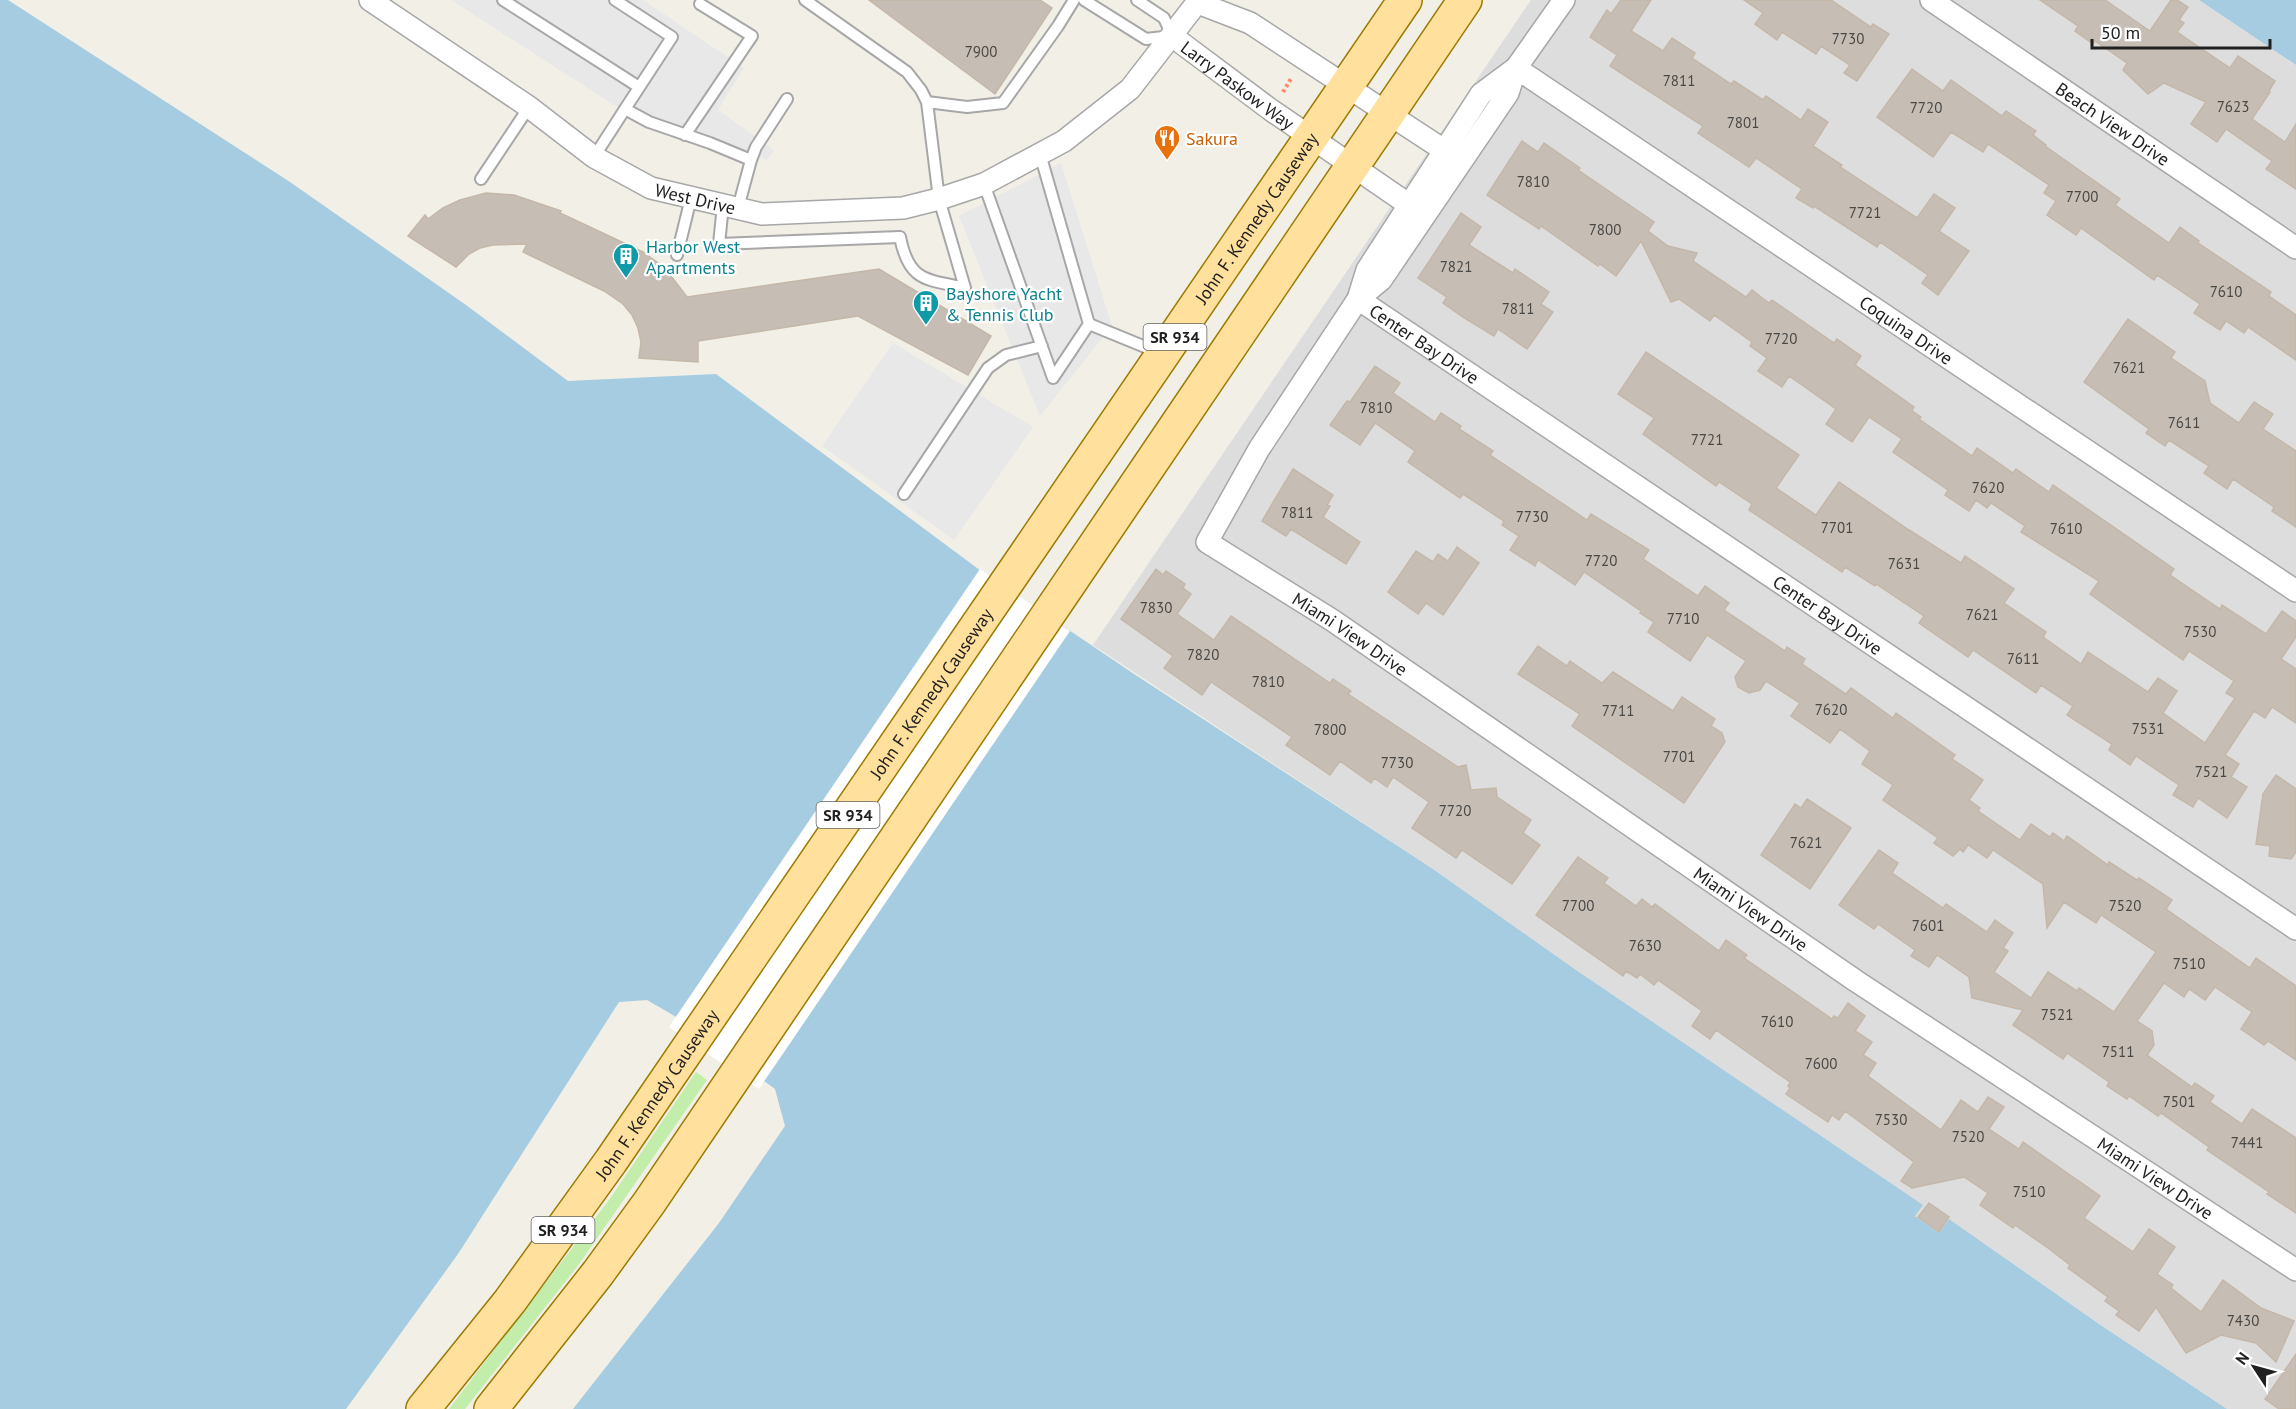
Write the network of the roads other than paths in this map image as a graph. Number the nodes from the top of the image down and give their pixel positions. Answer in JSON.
{"nodes":[{"id":1,"x":370,"y":0,"type":"edge"},
{"id":2,"x":503,"y":0,"type":"edge"},
{"id":3,"x":615,"y":0,"type":"edge"},
{"id":4,"x":805,"y":0,"type":"edge"},
{"id":5,"x":1074,"y":0,"type":"edge"},
{"id":6,"x":1084,"y":0,"type":"edge"},
{"id":7,"x":1137,"y":0,"type":"edge"},
{"id":8,"x":1405,"y":0,"type":"edge"},
{"id":9,"x":1465,"y":0,"type":"edge"},
{"id":10,"x":1564,"y":0,"type":"edge"},
{"id":11,"x":1931,"y":0,"type":"edge"},
{"id":12,"x":1197,"y":1,"type":"edge"},
{"id":13,"x":700,"y":4,"type":"dead end"},
{"id":14,"x":1172,"y":36,"type":"junction"},
{"id":15,"x":1516,"y":68,"type":"junction"},
{"id":16,"x":1345,"y":86,"type":"junction"},
{"id":17,"x":639,"y":87,"type":"junction"},
{"id":18,"x":787,"y":99,"type":"dead end"},
{"id":19,"x":927,"y":102,"type":"junction"},
{"id":20,"x":529,"y":107,"type":"junction"},
{"id":21,"x":626,"y":109,"type":"junction"},
{"id":22,"x":1387,"y":114,"type":"junction"},
{"id":23,"x":686,"y":135,"type":"junction"},
{"id":24,"x":1311,"y":137,"type":"junction"},
{"id":25,"x":1064,"y":141,"type":"joint"},
{"id":26,"x":1040,"y":154,"type":"junction"},
{"id":27,"x":1453,"y":156,"type":"junction"},
{"id":28,"x":594,"y":157,"type":"junction"},
{"id":29,"x":751,"y":160,"type":"junction"},
{"id":30,"x":1352,"y":166,"type":"junction"},
{"id":31,"x":481,"y":179,"type":"dead end"},
{"id":32,"x":984,"y":184,"type":"junction"},
{"id":33,"x":691,"y":198,"type":"junction"},
{"id":34,"x":939,"y":199,"type":"junction"},
{"id":35,"x":730,"y":207,"type":"junction"},
{"id":36,"x":1417,"y":210,"type":"junction"},
{"id":37,"x":2296,"y":248,"type":"edge"},
{"id":38,"x":677,"y":255,"type":"dead end"},
{"id":39,"x":1358,"y":299,"type":"junction"},
{"id":40,"x":1089,"y":324,"type":"junction"},
{"id":41,"x":1042,"y":346,"type":"junction"},
{"id":42,"x":1163,"y":354,"type":"junction"},
{"id":43,"x":904,"y":494,"type":"dead end"},
{"id":44,"x":2296,"y":591,"type":"edge"},
{"id":45,"x":2296,"y":929,"type":"edge"},
{"id":46,"x":2296,"y":1270,"type":"edge"},
{"id":47,"x":423,"y":1409,"type":"edge"},
{"id":48,"x":491,"y":1409,"type":"edge"}],
"edges":[{"from":1,"to":20,"type":"street","name":"West Drive"},
{"from":2,"to":17,"type":"lane"},
{"from":3,"to":17,"type":"lane"},
{"from":4,"to":19,"type":"lane"},
{"from":5,"to":19,"type":"lane"},
{"from":6,"to":14,"type":"lane"},
{"from":7,"to":14,"type":"lane"},
{"from":8,"to":16,"type":"main road","name":"John F. Kennedy Causeway","number":"SR 934"},
{"from":9,"to":22,"type":"main road","number":"SR 934"},
{"from":10,"to":15,"type":"street"},
{"from":11,"to":37,"type":"street","name":"Beach View Drive"},
{"from":12,"to":14,"type":"street","name":"Larry Paskow Way"},
{"from":12,"to":16,"type":"street","name":"Larry Paskow Way"},
{"from":13,"to":23,"type":"lane"},
{"from":14,"to":24,"type":"street","name":"Larry Paskow Way"},
{"from":14,"to":25,"type":"street","name":"Larry Paskow Way"},
{"from":15,"to":27,"type":"street"},
{"from":15,"to":44,"type":"street","name":"Coquina Drive"},
{"from":16,"to":22,"type":"street","name":"Larry Paskow Way"},
{"from":16,"to":24,"type":"main road","name":"John F. Kennedy Causeway","number":"SR 934"},
{"from":17,"to":21,"type":"lane"},
{"from":18,"to":29,"type":"lane"},
{"from":19,"to":34,"type":"lane"},
{"from":20,"to":28,"type":"street","name":"West Drive"},
{"from":20,"to":31,"type":"lane"},
{"from":21,"to":23,"type":"lane"},
{"from":21,"to":28,"type":"lane"},
{"from":22,"to":27,"type":"street","name":"Larry Paskow Way"},
{"from":22,"to":30,"type":"main road","number":"SR 934"},
{"from":23,"to":29,"type":"lane"},
{"from":24,"to":30,"type":"street","name":"Larry Paskow Way"},
{"from":24,"to":42,"type":"main road","name":"John F. Kennedy Causeway","number":"SR 934"},
{"from":25,"to":26,"type":"street","name":"West Drive"},
{"from":26,"to":32,"type":"street","name":"West Drive"},
{"from":26,"to":40,"type":"lane"},
{"from":27,"to":36,"type":"street"},
{"from":28,"to":33,"type":"street","name":"West Drive"},
{"from":29,"to":35,"type":"lane"},
{"from":30,"to":36,"type":"street","name":"Larry Paskow Way"},
{"from":30,"to":48,"type":"main road","number":"SR 934"},
{"from":32,"to":34,"type":"street","name":"West Drive"},
{"from":32,"to":41,"type":"lane"},
{"from":33,"to":35,"type":"street","name":"West Drive"},
{"from":33,"to":38,"type":"lane"},
{"from":34,"to":35,"type":"street","name":"West Drive"},
{"from":34,"to":35,"type":"lane"},
{"from":36,"to":39,"type":"street"},
{"from":39,"to":45,"type":"street","name":"Center Bay Drive"},
{"from":39,"to":46,"type":"street","name":"Miami View Drive"},
{"from":40,"to":41,"type":"lane"},
{"from":40,"to":42,"type":"lane"},
{"from":41,"to":43,"type":"lane"},
{"from":42,"to":47,"type":"main road","name":"John F. Kennedy Causeway","number":"SR 934"}]}
